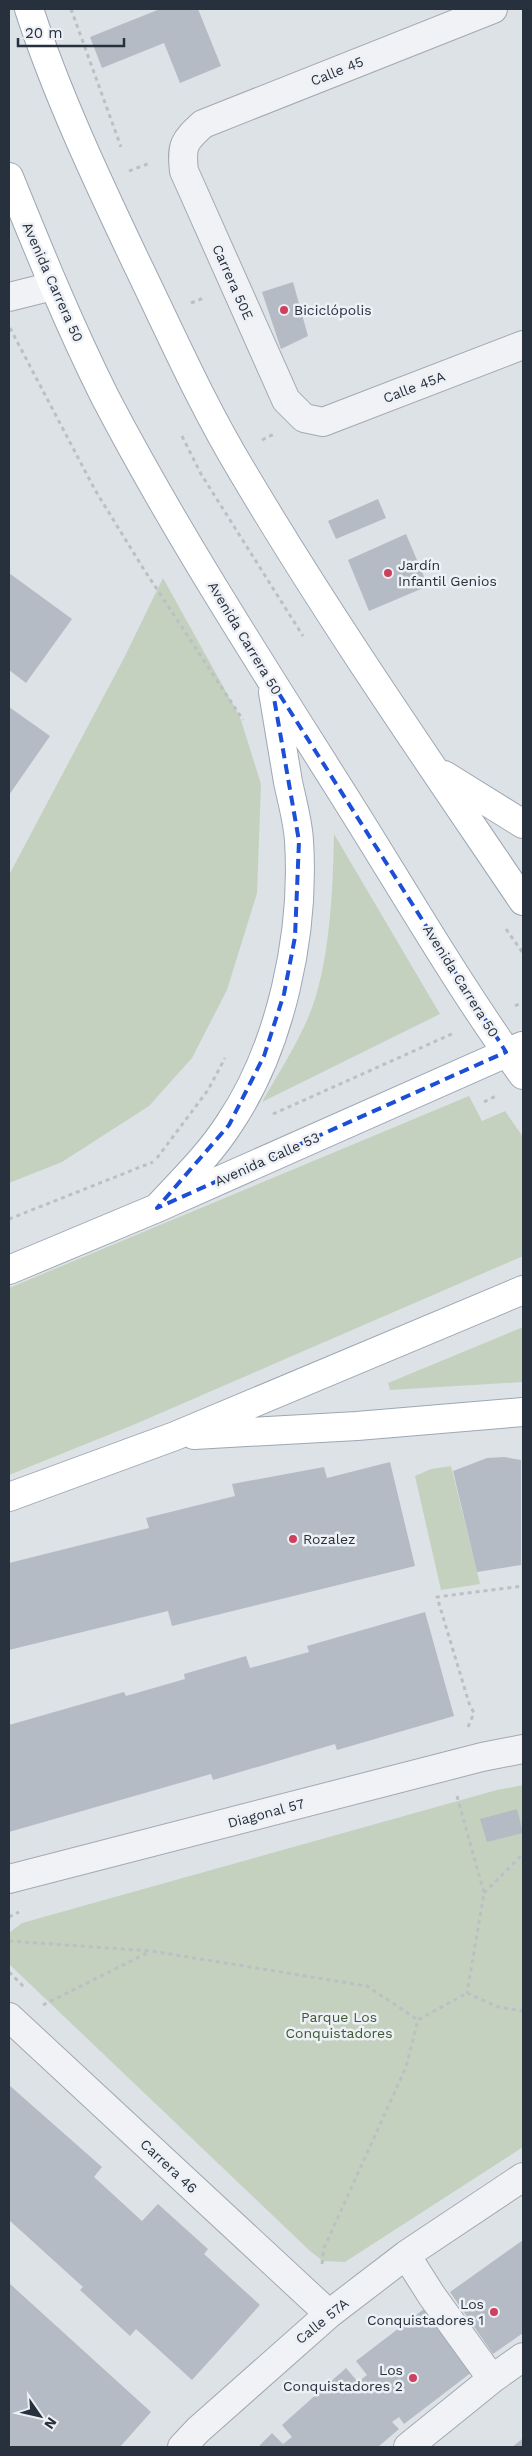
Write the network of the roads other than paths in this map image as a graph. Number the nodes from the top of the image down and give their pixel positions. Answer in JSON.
{"nodes":[{"id":1,"x":29,"y":9,"type":"edge"},
{"id":2,"x":492,"y":9,"type":"edge"},
{"id":3,"x":186,"y":140,"type":"joint"},
{"id":4,"x":9,"y":177,"type":"edge"},
{"id":5,"x":53,"y":286,"type":"junction"},
{"id":6,"x":9,"y":297,"type":"edge"},
{"id":7,"x":523,"y":345,"type":"edge"},
{"id":8,"x":304,"y":418,"type":"joint"},
{"id":9,"x":271,"y":680,"type":"junction"},
{"id":10,"x":432,"y":766,"type":"junction"},
{"id":11,"x":523,"y":824,"type":"edge"},
{"id":12,"x":523,"y":901,"type":"edge"},
{"id":13,"x":515,"y":1049,"type":"edge"},
{"id":14,"x":523,"y":1076,"type":"edge"},
{"id":15,"x":157,"y":1208,"type":"junction"},
{"id":16,"x":9,"y":1270,"type":"edge"},
{"id":17,"x":523,"y":1290,"type":"edge"},
{"id":18,"x":523,"y":1412,"type":"edge"},
{"id":19,"x":175,"y":1436,"type":"junction"},
{"id":20,"x":9,"y":1497,"type":"edge"},
{"id":21,"x":523,"y":1749,"type":"edge"},
{"id":22,"x":9,"y":1879,"type":"edge"},
{"id":23,"x":10,"y":2018,"type":"edge"},
{"id":24,"x":523,"y":2176,"type":"edge"},
{"id":25,"x":406,"y":2255,"type":"junction"},
{"id":26,"x":329,"y":2314,"type":"junction"},
{"id":27,"x":523,"y":2357,"type":"edge"},
{"id":28,"x":492,"y":2379,"type":"junction"},
{"id":29,"x":182,"y":2447,"type":"edge"},
{"id":30,"x":408,"y":2447,"type":"edge"}],
"edges":[{"from":1,"to":10,"type":"main road"},
{"from":2,"to":3,"type":"street","name":"Calle 45"},
{"from":3,"to":8,"type":"street","name":"Carrera 50E"},
{"from":4,"to":5,"type":"main road","name":"Avenida Carrera 50"},
{"from":5,"to":6,"type":"street"},
{"from":5,"to":9,"type":"main road","name":"Avenida Carrera 50"},
{"from":7,"to":8,"type":"street","name":"Calle 45A"},
{"from":9,"to":13,"type":"main road","name":"Avenida Carrera 50"},
{"from":9,"to":15,"type":"main road"},
{"from":10,"to":11,"type":"main road"},
{"from":10,"to":12,"type":"main road"},
{"from":13,"to":14,"type":"main road","name":"Avenida Carrera 50"},
{"from":13,"to":15,"type":"main road","name":"Avenida Calle 53"},
{"from":15,"to":16,"type":"main road","name":"Avenida Calle 53"},
{"from":17,"to":19,"type":"main road"},
{"from":18,"to":19,"type":"main road"},
{"from":19,"to":20,"type":"main road"},
{"from":21,"to":22,"type":"street","name":"Diagonal 57"},
{"from":23,"to":26,"type":"street","name":"Carrera 46"},
{"from":24,"to":25,"type":"street","name":"Calle 57A"},
{"from":25,"to":26,"type":"street","name":"Calle 57A"},
{"from":25,"to":28,"type":"street"},
{"from":26,"to":29,"type":"street","name":"Calle 57A"},
{"from":27,"to":28,"type":"street"},
{"from":28,"to":30,"type":"street"}]}
